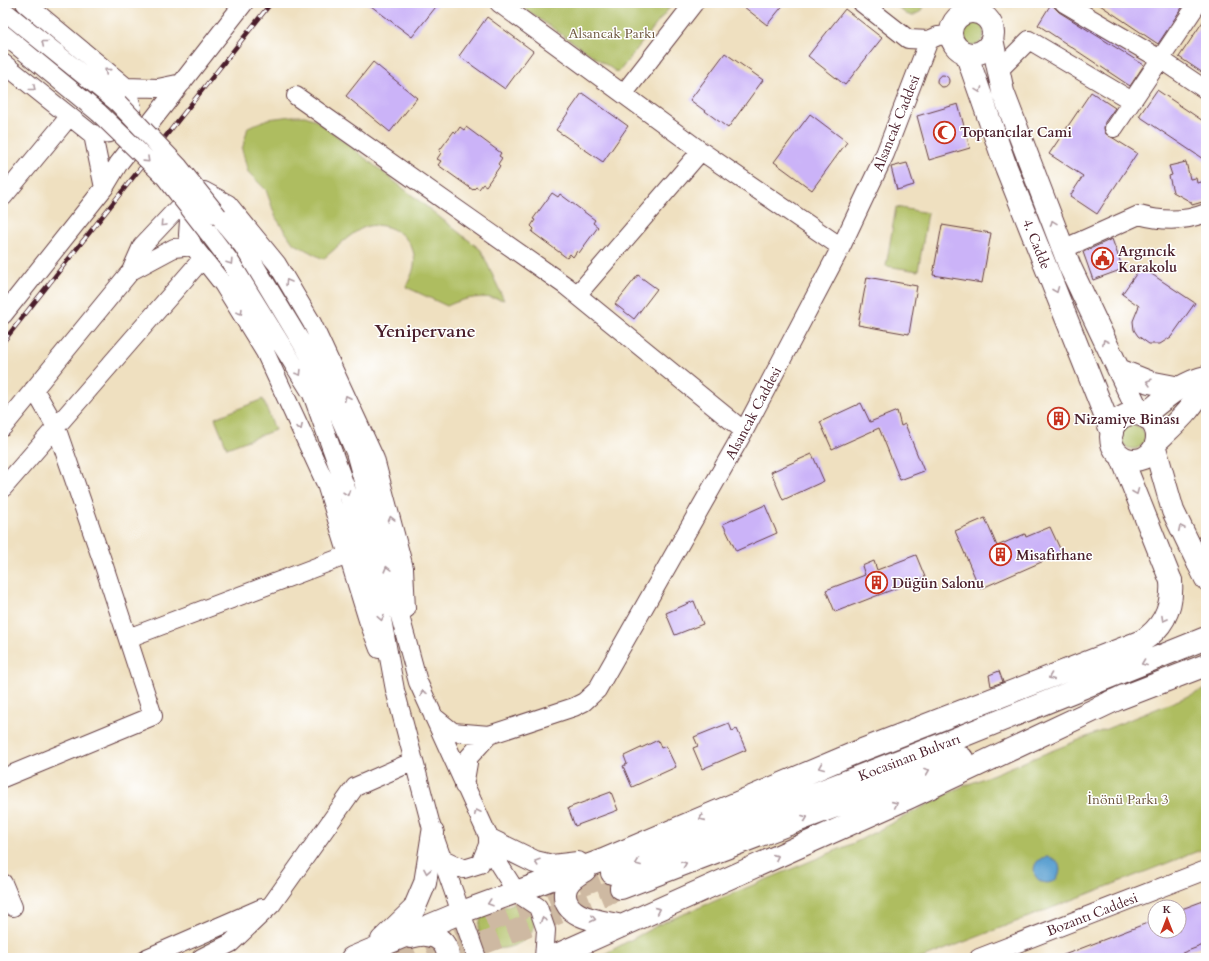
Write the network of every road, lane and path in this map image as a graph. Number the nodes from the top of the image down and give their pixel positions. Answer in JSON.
{"nodes":[{"id":1,"x":25,"y":3,"type":"edge"},
{"id":2,"x":244,"y":3,"type":"edge"},
{"id":3,"x":499,"y":3,"type":"edge"},
{"id":4,"x":694,"y":3,"type":"edge"},
{"id":5,"x":862,"y":3,"type":"edge"},
{"id":6,"x":1064,"y":3,"type":"edge"},
{"id":7,"x":1198,"y":3,"type":"edge"},
{"id":8,"x":3,"y":10,"type":"edge"},
{"id":9,"x":956,"y":19,"type":"edge"},
{"id":10,"x":992,"y":22,"type":"edge"},
{"id":11,"x":3,"y":34,"type":"edge"},
{"id":12,"x":929,"y":40,"type":"junction"},
{"id":13,"x":966,"y":53,"type":"junction"},
{"id":14,"x":1160,"y":60,"type":"junction"},
{"id":15,"x":3,"y":63,"type":"edge"},
{"id":16,"x":998,"y":71,"type":"junction"},
{"id":17,"x":182,"y":82,"type":"junction"},
{"id":18,"x":126,"y":87,"type":"junction"},
{"id":19,"x":1206,"y":90,"type":"edge"},
{"id":20,"x":624,"y":93,"type":"junction"},
{"id":21,"x":296,"y":96,"type":"dead end"},
{"id":22,"x":1132,"y":101,"type":"junction"},
{"id":23,"x":69,"y":117,"type":"junction"},
{"id":24,"x":1114,"y":128,"type":"dead end"},
{"id":25,"x":93,"y":135,"type":"junction"},
{"id":26,"x":701,"y":151,"type":"junction"},
{"id":27,"x":104,"y":188,"type":"junction"},
{"id":28,"x":3,"y":197,"type":"edge"},
{"id":29,"x":223,"y":210,"type":"junction"},
{"id":30,"x":1206,"y":213,"type":"edge"},
{"id":31,"x":841,"y":247,"type":"junction"},
{"id":32,"x":1063,"y":249,"type":"junction"},
{"id":33,"x":198,"y":252,"type":"junction"},
{"id":34,"x":131,"y":271,"type":"junction"},
{"id":35,"x":577,"y":294,"type":"junction"},
{"id":36,"x":3,"y":314,"type":"edge"},
{"id":37,"x":1119,"y":370,"type":"junction"},
{"id":38,"x":1206,"y":379,"type":"edge"},
{"id":39,"x":1180,"y":388,"type":"junction"},
{"id":40,"x":34,"y":389,"type":"junction"},
{"id":41,"x":1141,"y":416,"type":"junction"},
{"id":42,"x":3,"y":427,"type":"edge"},
{"id":43,"x":56,"y":427,"type":"junction"},
{"id":44,"x":744,"y":431,"type":"junction"},
{"id":45,"x":1112,"y":433,"type":"junction"},
{"id":46,"x":1156,"y":445,"type":"junction"},
{"id":47,"x":1121,"y":456,"type":"junction"},
{"id":48,"x":3,"y":488,"type":"edge"},
{"id":49,"x":348,"y":555,"type":"junction"},
{"id":50,"x":1203,"y":565,"type":"edge"},
{"id":51,"x":128,"y":638,"type":"junction"},
{"id":52,"x":1206,"y":638,"type":"edge"},
{"id":53,"x":1206,"y":665,"type":"edge"},
{"id":54,"x":1103,"y":678,"type":"junction"},
{"id":55,"x":395,"y":690,"type":"junction"},
{"id":56,"x":1124,"y":696,"type":"junction"},
{"id":57,"x":433,"y":716,"type":"junction"},
{"id":58,"x":489,"y":735,"type":"junction"},
{"id":59,"x":857,"y":752,"type":"junction"},
{"id":60,"x":414,"y":761,"type":"junction"},
{"id":61,"x":3,"y":778,"type":"edge"},
{"id":62,"x":464,"y":786,"type":"junction"},
{"id":63,"x":433,"y":833,"type":"junction"},
{"id":64,"x":490,"y":840,"type":"junction"},
{"id":65,"x":443,"y":859,"type":"junction"},
{"id":66,"x":1206,"y":870,"type":"edge"},
{"id":67,"x":612,"y":874,"type":"junction"},
{"id":68,"x":3,"y":882,"type":"edge"},
{"id":69,"x":517,"y":893,"type":"junction"},
{"id":70,"x":272,"y":904,"type":"junction"},
{"id":71,"x":13,"y":907,"type":"dead end"},
{"id":72,"x":462,"y":912,"type":"junction"},
{"id":73,"x":622,"y":926,"type":"junction"},
{"id":74,"x":361,"y":955,"type":"edge"},
{"id":75,"x":147,"y":958,"type":"edge"},
{"id":76,"x":201,"y":958,"type":"edge"},
{"id":77,"x":448,"y":958,"type":"edge"},
{"id":78,"x":477,"y":958,"type":"edge"},
{"id":79,"x":544,"y":958,"type":"edge"},
{"id":80,"x":550,"y":958,"type":"edge"},
{"id":81,"x":586,"y":958,"type":"edge"},
{"id":82,"x":979,"y":958,"type":"edge"}],
"edges":[{"from":18,"to":1,"type":"street","one_way":true},
{"from":2,"to":17,"type":"street"},
{"from":3,"to":20,"type":"street"},
{"from":4,"to":20,"type":"street"},
{"from":5,"to":12,"type":"street"},
{"from":6,"to":14,"type":"street"},
{"from":7,"to":14,"type":"street"},
{"from":29,"to":8,"type":"street","one_way":true,"bridge":true},
{"from":9,"to":10,"type":"main road"},
{"from":9,"to":12,"type":"street"},
{"from":9,"to":13,"type":"main road"},
{"from":10,"to":13,"type":"main road"},
{"from":10,"to":16,"type":"main road","name":"4. Cadde"},
{"from":11,"to":55,"type":"street","one_way":true,"bridge":true},
{"from":12,"to":31,"type":"street","name":"Alsancak Caddesi"},
{"from":13,"to":45,"type":"main road","name":"4. Cadde","one_way":true},
{"from":14,"to":19,"type":"street"},
{"from":14,"to":22,"type":"street"},
{"from":15,"to":23,"type":"street","one_way":true},
{"from":16,"to":22,"type":"street"},
{"from":32,"to":16,"type":"main road","name":"4. Cadde","one_way":true},
{"from":17,"to":18,"type":"street"},
{"from":17,"to":27,"type":"street"},
{"from":18,"to":25,"type":"street"},
{"from":20,"to":26,"type":"street"},
{"from":21,"to":35,"type":"street"},
{"from":22,"to":24,"type":"street"},
{"from":23,"to":25,"type":"street"},
{"from":23,"to":28,"type":"street"},
{"from":25,"to":27,"type":"street"},
{"from":26,"to":31,"type":"street"},
{"from":26,"to":35,"type":"street"},
{"from":27,"to":36,"type":"street"},
{"from":29,"to":33,"type":"street"},
{"from":29,"to":34,"type":"street","one_way":true},
{"from":57,"to":29,"type":"street","one_way":true},
{"from":30,"to":32,"type":"street"},
{"from":31,"to":44,"type":"street","name":"Alsancak Caddesi"},
{"from":37,"to":32,"type":"main road","name":"4. Cadde","one_way":true},
{"from":33,"to":34,"type":"street"},
{"from":33,"to":43,"type":"street"},
{"from":33,"to":49,"type":"street","one_way":true},
{"from":34,"to":40,"type":"street"},
{"from":35,"to":44,"type":"street"},
{"from":39,"to":37,"type":"main road","one_way":true},
{"from":37,"to":41,"type":"main road","name":"4. Cadde"},
{"from":38,"to":39,"type":"main road"},
{"from":38,"to":46,"type":"main road"},
{"from":39,"to":41,"type":"main road"},
{"from":40,"to":42,"type":"street"},
{"from":40,"to":43,"type":"street"},
{"from":41,"to":45,"type":"main road"},
{"from":41,"to":46,"type":"main road"},
{"from":43,"to":48,"type":"street"},
{"from":43,"to":51,"type":"street"},
{"from":44,"to":58,"type":"street","name":"Alsancak Caddesi"},
{"from":45,"to":47,"type":"main road"},
{"from":46,"to":47,"type":"main road"},
{"from":50,"to":46,"type":"main road","one_way":true},
{"from":47,"to":59,"type":"main road","one_way":true},
{"from":49,"to":51,"type":"street"},
{"from":49,"to":55,"type":"street"},
{"from":51,"to":61,"type":"street"},
{"from":52,"to":54,"type":"main road","name":"Kocasinan Bulvarı","one_way":true},
{"from":53,"to":56,"type":"main road","name":"Kocasinan Bulvarı"},
{"from":54,"to":59,"type":"main road"},
{"from":54,"to":67,"type":"main road","name":"Kocasinan Bulvarı","one_way":true},
{"from":55,"to":60,"type":"street"},
{"from":67,"to":56,"type":"main road","name":"Kocasinan Bulvarı","one_way":true},
{"from":73,"to":56,"type":"main road","one_way":true},
{"from":57,"to":58,"type":"street","name":"Alsancak Caddesi"},
{"from":57,"to":62,"type":"street"},
{"from":58,"to":62,"type":"street","name":"Alsancak Caddesi"},
{"from":59,"to":67,"type":"main road","one_way":true},
{"from":60,"to":63,"type":"street"},
{"from":60,"to":70,"type":"street"},
{"from":64,"to":62,"type":"street","one_way":true},
{"from":63,"to":65,"type":"street"},
{"from":63,"to":74,"type":"main road","one_way":true},
{"from":64,"to":65,"type":"street"},
{"from":67,"to":64,"type":"main road","one_way":true},
{"from":64,"to":69,"type":"street"},
{"from":65,"to":72,"type":"street"},
{"from":66,"to":82,"type":"street","name":"Bozantı Caddesi"},
{"from":67,"to":69,"type":"main road"},
{"from":67,"to":73,"type":"main road","one_way":true},
{"from":68,"to":71,"type":"street"},
{"from":69,"to":72,"type":"main road","one_way":true},
{"from":79,"to":69,"type":"street","one_way":true},
{"from":70,"to":75,"type":"street"},
{"from":70,"to":76,"type":"street"},
{"from":72,"to":74,"type":"main road"},
{"from":72,"to":78,"type":"street"},
{"from":73,"to":80,"type":"main road"},
{"from":73,"to":81,"type":"main road"},
{"from":74,"to":77,"type":"main road"}]}
